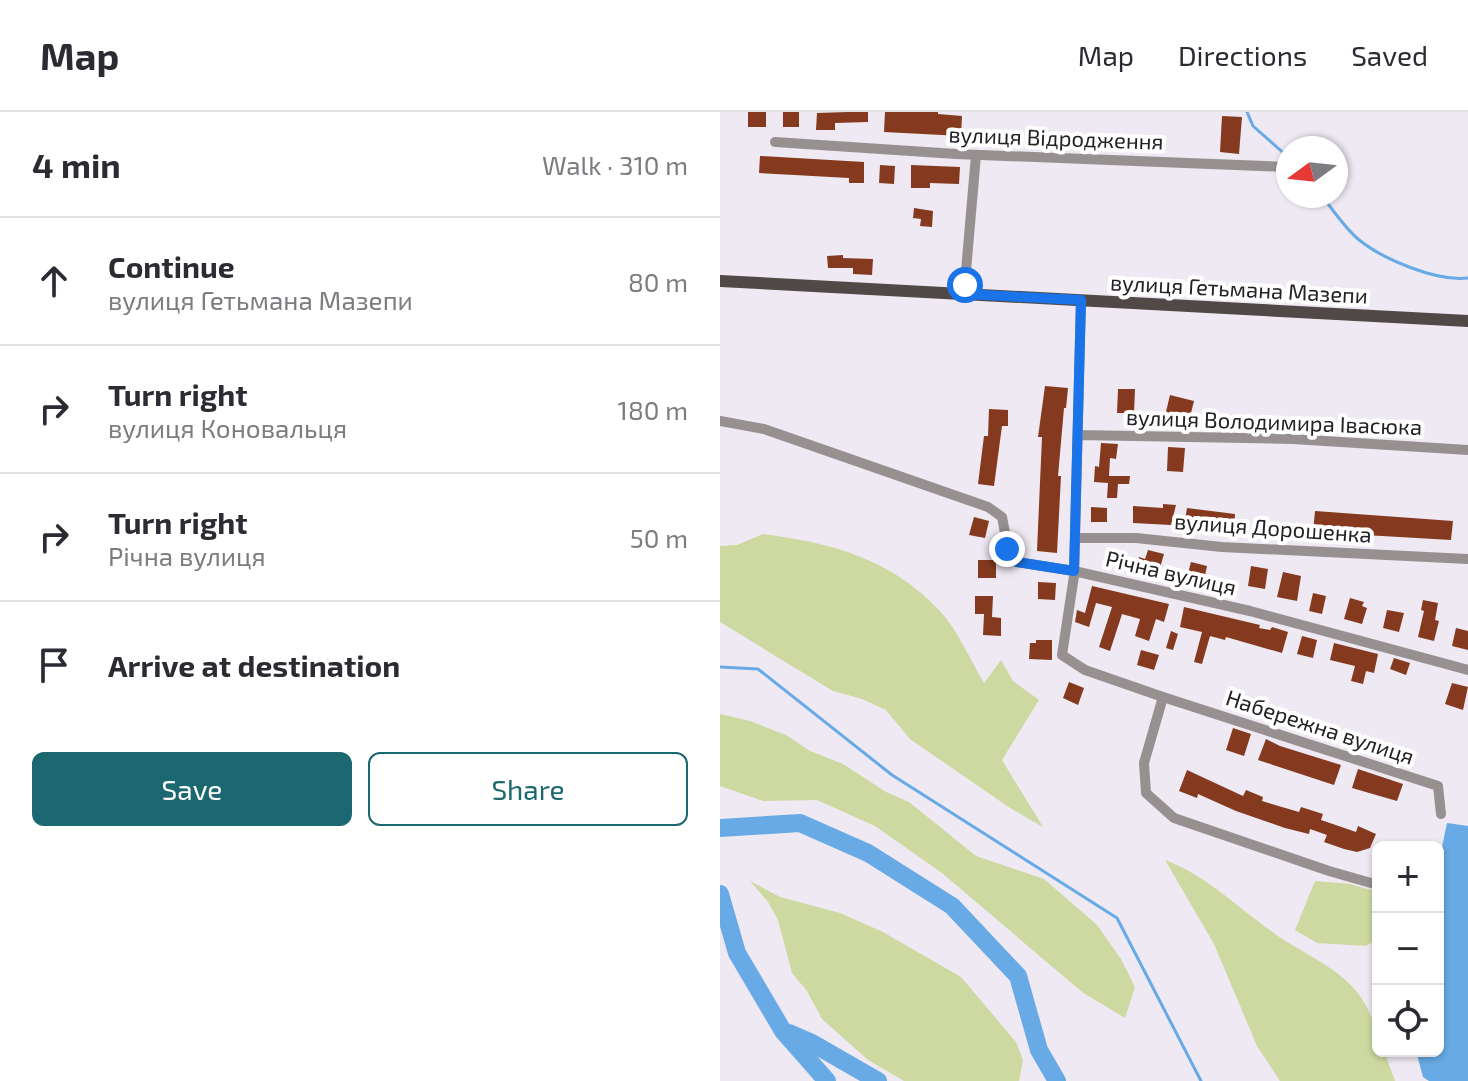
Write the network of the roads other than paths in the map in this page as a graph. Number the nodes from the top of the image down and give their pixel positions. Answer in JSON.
{"nodes":[{"id":1,"x":775,"y":142,"type":"dead end"},
{"id":2,"x":976,"y":155,"type":"junction"},
{"id":3,"x":1276,"y":167,"type":"edge"},
{"id":4,"x":720,"y":281,"type":"edge"},
{"id":5,"x":964,"y":294,"type":"junction"},
{"id":6,"x":1081,"y":300,"type":"junction"},
{"id":7,"x":1468,"y":321,"type":"edge"},
{"id":8,"x":720,"y":421,"type":"edge"},
{"id":9,"x":1078,"y":435,"type":"junction"},
{"id":10,"x":1468,"y":450,"type":"edge"},
{"id":11,"x":1075,"y":538,"type":"junction"},
{"id":12,"x":1468,"y":559,"type":"edge"},
{"id":13,"x":1074,"y":571,"type":"junction"},
{"id":14,"x":1468,"y":670,"type":"edge"},
{"id":15,"x":1163,"y":697,"type":"junction"},
{"id":16,"x":1441,"y":814,"type":"dead end"},
{"id":17,"x":1372,"y":883,"type":"edge"}],
"edges":[{"from":1,"to":2,"type":"street","name":"вулиця Відродження"},
{"from":2,"to":3,"type":"street","name":"вулиця Відродження"},
{"from":2,"to":5,"type":"street"},
{"from":4,"to":5,"type":"main road","name":"вулиця Гетьмана Мазепи"},
{"from":5,"to":6,"type":"main road","name":"вулиця Гетьмана Мазепи"},
{"from":6,"to":7,"type":"main road","name":"вулиця Гетьмана Мазепи"},
{"from":6,"to":9,"type":"street"},
{"from":8,"to":13,"type":"street","name":"Річна вулиця"},
{"from":9,"to":10,"type":"street","name":"вулиця Володимира Івасюка"},
{"from":9,"to":11,"type":"street"},
{"from":11,"to":12,"type":"street","name":"вулиця Дорошенка"},
{"from":11,"to":13,"type":"street"},
{"from":13,"to":14,"type":"street","name":"Річна вулиця"},
{"from":13,"to":15,"type":"street","name":"Набережна вулиця"},
{"from":15,"to":16,"type":"street","name":"Набережна вулиця"},
{"from":15,"to":17,"type":"street"}]}
